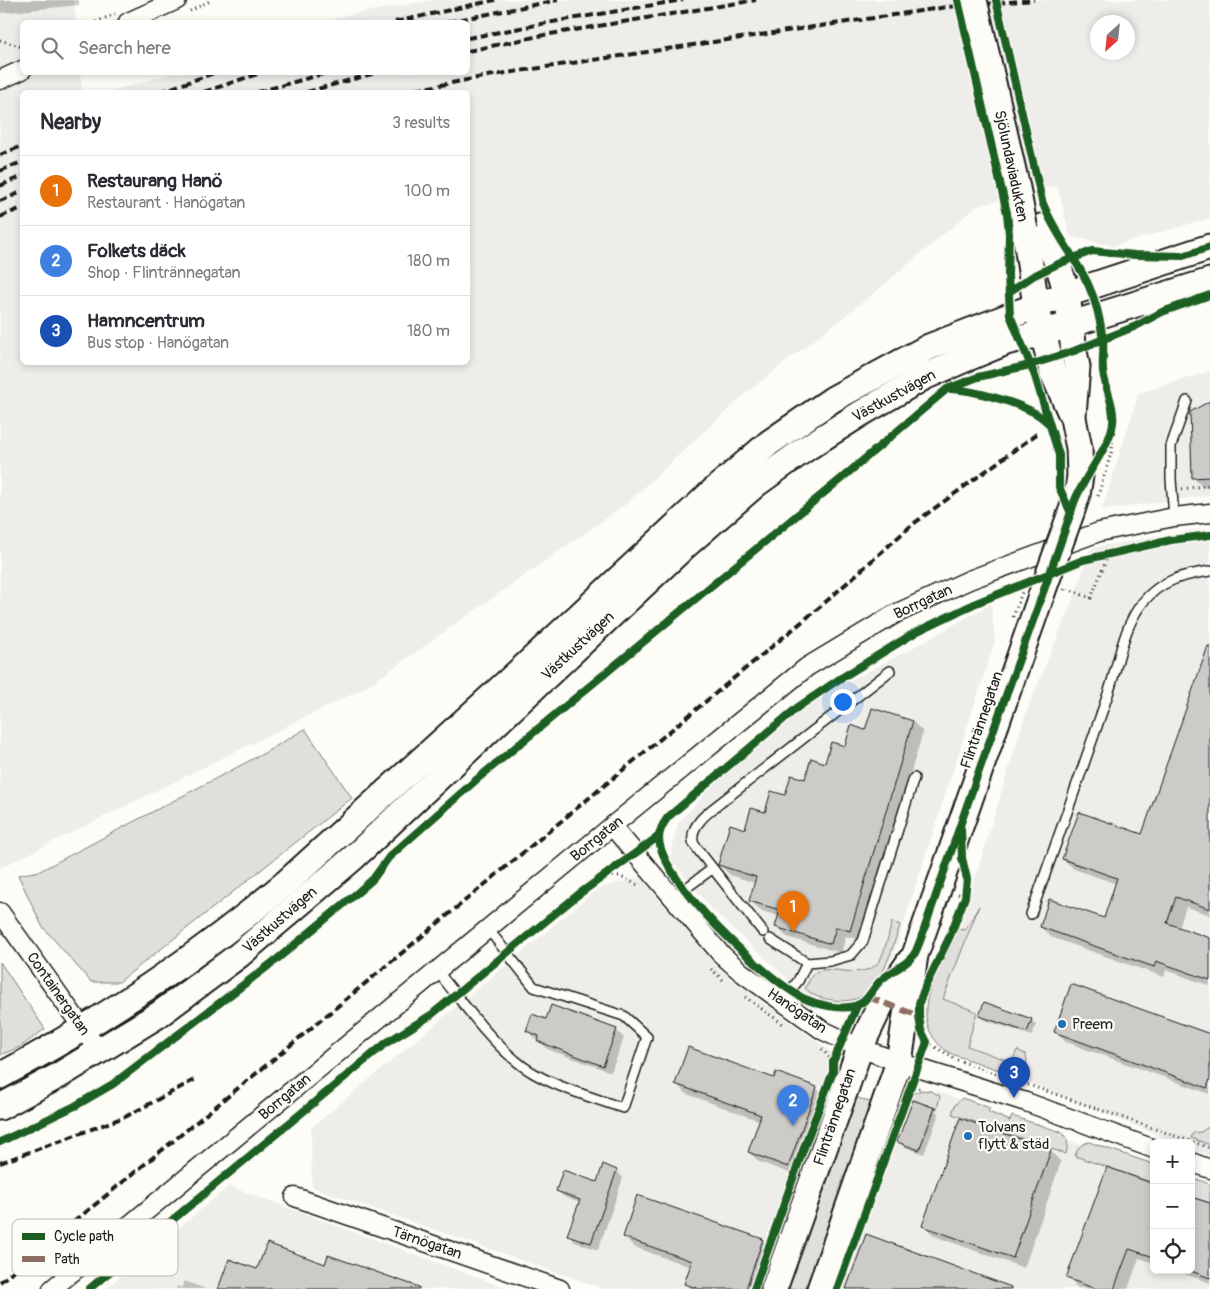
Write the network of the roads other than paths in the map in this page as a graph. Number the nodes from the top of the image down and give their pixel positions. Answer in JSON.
{"nodes":[{"id":1,"x":177,"y":0,"type":"edge"},
{"id":2,"x":974,"y":0,"type":"edge"},
{"id":3,"x":986,"y":0,"type":"edge"},
{"id":4,"x":132,"y":20,"type":"edge"},
{"id":5,"x":20,"y":71,"type":"edge"},
{"id":6,"x":0,"y":80,"type":"edge"},
{"id":7,"x":1033,"y":229,"type":"junction"},
{"id":8,"x":1210,"y":247,"type":"edge"},
{"id":9,"x":1210,"y":281,"type":"edge"},
{"id":10,"x":1067,"y":294,"type":"junction"},
{"id":11,"x":1036,"y":306,"type":"junction"},
{"id":12,"x":1072,"y":324,"type":"junction"},
{"id":13,"x":1043,"y":333,"type":"junction"},
{"id":14,"x":1187,"y":401,"type":"dead end"},
{"id":15,"x":1073,"y":418,"type":"junction"},
{"id":16,"x":1210,"y":514,"type":"edge"},
{"id":17,"x":1174,"y":517,"type":"junction"},
{"id":18,"x":1210,"y":571,"type":"edge"},
{"id":19,"x":890,"y":671,"type":"dead end"},
{"id":20,"x":914,"y":778,"type":"dead end"},
{"id":21,"x":612,"y":826,"type":"junction"},
{"id":22,"x":712,"y":869,"type":"junction"},
{"id":23,"x":674,"y":897,"type":"junction"},
{"id":24,"x":0,"y":912,"type":"edge"},
{"id":25,"x":1031,"y":914,"type":"dead end"},
{"id":26,"x":488,"y":929,"type":"junction"},
{"id":27,"x":915,"y":955,"type":"junction"},
{"id":28,"x":807,"y":963,"type":"junction"},
{"id":29,"x":437,"y":971,"type":"junction"},
{"id":30,"x":782,"y":1001,"type":"junction"},
{"id":31,"x":83,"y":1029,"type":"junction"},
{"id":32,"x":851,"y":1044,"type":"junction"},
{"id":33,"x":99,"y":1051,"type":"junction"},
{"id":34,"x":899,"y":1062,"type":"junction"},
{"id":35,"x":0,"y":1076,"type":"edge"},
{"id":36,"x":0,"y":1107,"type":"edge"},
{"id":37,"x":1150,"y":1148,"type":"edge"},
{"id":38,"x":1195,"y":1163,"type":"edge"},
{"id":39,"x":1210,"y":1169,"type":"edge"},
{"id":40,"x":295,"y":1198,"type":"dead end"},
{"id":41,"x":137,"y":1219,"type":"edge"},
{"id":42,"x":68,"y":1276,"type":"edge"},
{"id":43,"x":52,"y":1289,"type":"edge"},
{"id":44,"x":560,"y":1289,"type":"edge"},
{"id":45,"x":774,"y":1289,"type":"edge"},
{"id":46,"x":820,"y":1289,"type":"edge"}],
"edges":[{"from":1,"to":4,"type":"street"},
{"from":2,"to":7,"type":"main road","name":"Sjölundaviadukten","bridge":true},
{"from":3,"to":7,"type":"main road","name":"Sjölundaviadukten"},
{"from":5,"to":6,"type":"street"},
{"from":7,"to":10,"type":"main road","name":"Sjölundaviadukten"},
{"from":7,"to":11,"type":"main road","name":"Sjölundaviadukten"},
{"from":8,"to":10,"type":"main road","name":"Västkustvägen"},
{"from":9,"to":12,"type":"main road","name":"Västkustvägen"},
{"from":10,"to":11,"type":"main road","name":"Västkustvägen"},
{"from":10,"to":12,"type":"main road","name":"Sjölundaviadukten"},
{"from":11,"to":13,"type":"main road","name":"Sjölundaviadukten"},
{"from":11,"to":31,"type":"main road","name":"Västkustvägen"},
{"from":12,"to":13,"type":"main road","name":"Västkustvägen"},
{"from":12,"to":15,"type":"main road","name":"Flintrännegatan"},
{"from":13,"to":15,"type":"main road","name":"Flintrännegatan"},
{"from":13,"to":33,"type":"main road","name":"Västkustvägen"},
{"from":14,"to":17,"type":"lane"},
{"from":15,"to":27,"type":"main road","name":"Flintrännegatan","bridge":true},
{"from":16,"to":17,"type":"street","name":"Borrgatan"},
{"from":17,"to":21,"type":"street","name":"Borrgatan"},
{"from":18,"to":25,"type":"lane"},
{"from":19,"to":22,"type":"lane"},
{"from":20,"to":28,"type":"lane"},
{"from":21,"to":23,"type":"street","name":"Hanögatan"},
{"from":21,"to":26,"type":"street","name":"Borrgatan"},
{"from":22,"to":23,"type":"lane"},
{"from":22,"to":28,"type":"lane"},
{"from":23,"to":30,"type":"street","name":"Hanögatan"},
{"from":24,"to":31,"type":"street","name":"Containergatan"},
{"from":26,"to":29,"type":"street","name":"Borrgatan"},
{"from":26,"to":29,"type":"lane"},
{"from":27,"to":32,"type":"main road","name":"Flintrännegatan"},
{"from":27,"to":34,"type":"main road","name":"Flintrännegatan"},
{"from":28,"to":30,"type":"lane"},
{"from":29,"to":41,"type":"street","name":"Borrgatan"},
{"from":30,"to":32,"type":"street","name":"Hanögatan"},
{"from":31,"to":33,"type":"street","name":"Containergatan"},
{"from":31,"to":35,"type":"main road","name":"Västkustvägen"},
{"from":32,"to":34,"type":"street","name":"Hanögatan"},
{"from":32,"to":45,"type":"main road","name":"Flintrännegatan"},
{"from":33,"to":36,"type":"main road","name":"Västkustvägen"},
{"from":34,"to":37,"type":"street","name":"Hanögatan"},
{"from":34,"to":46,"type":"main road","name":"Flintrännegatan"},
{"from":38,"to":39,"type":"street"},
{"from":40,"to":44,"type":"street","name":"Tärnögatan"},
{"from":42,"to":43,"type":"street","name":"Borrgatan"}]}
